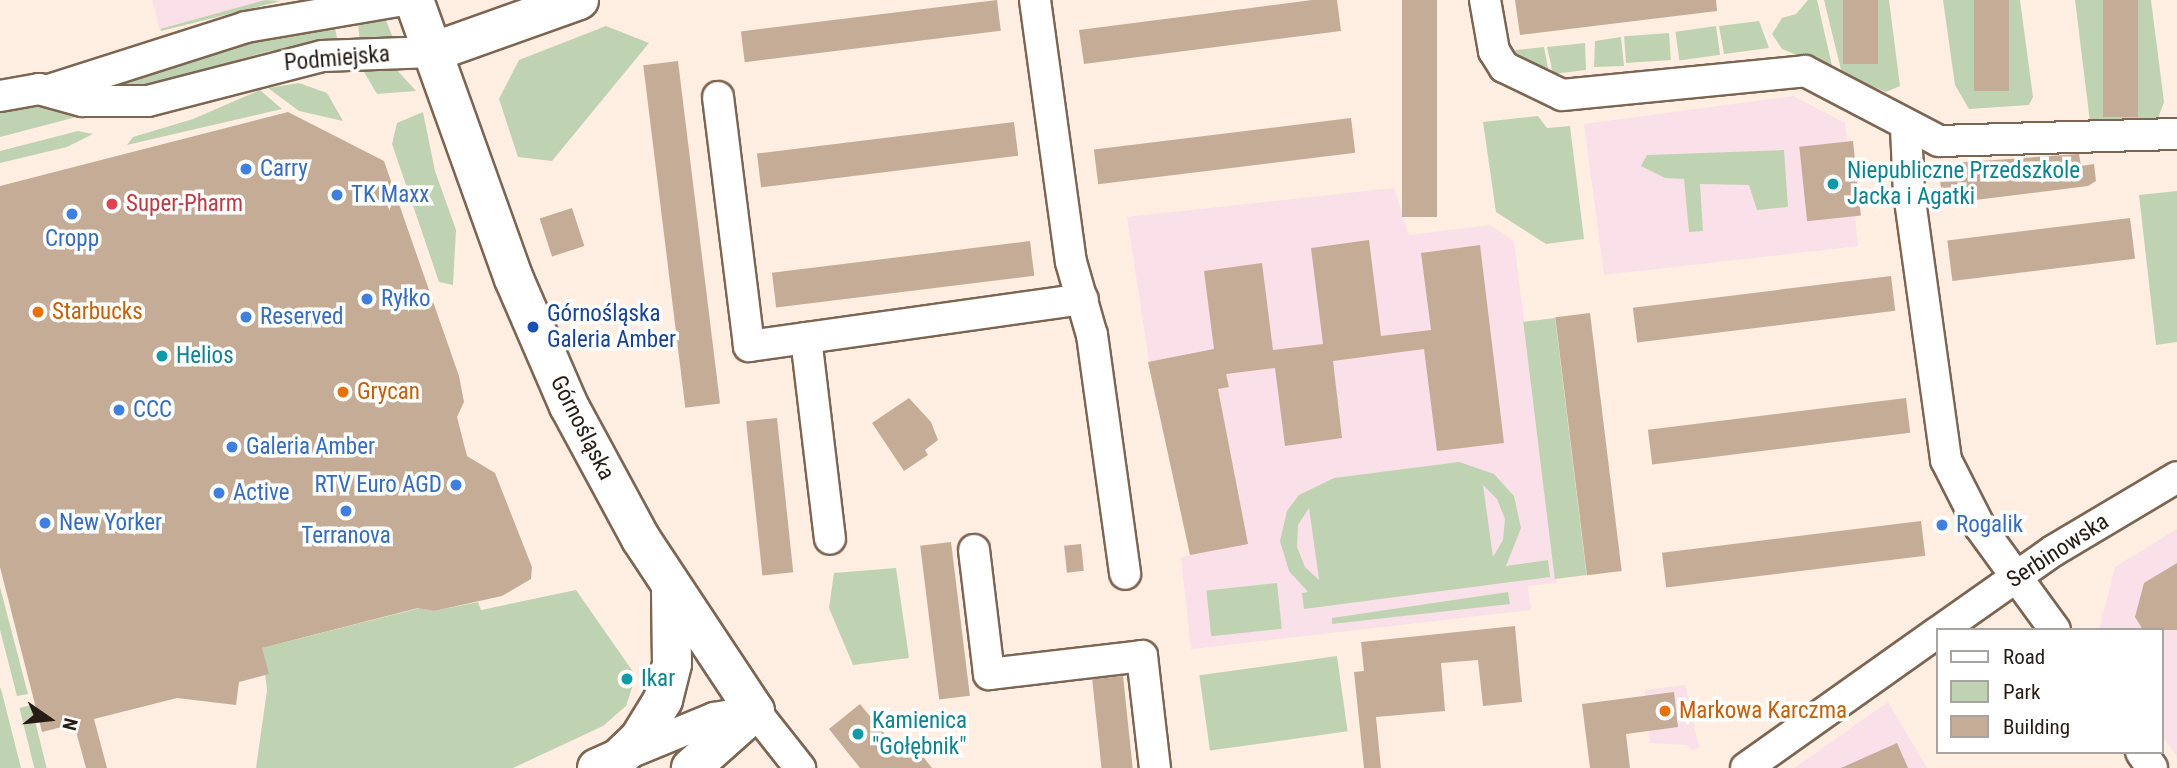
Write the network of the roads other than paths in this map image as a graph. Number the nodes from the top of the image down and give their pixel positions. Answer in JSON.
{"nodes":[{"id":1,"x":404,"y":0,"type":"edge"},
{"id":2,"x":414,"y":0,"type":"edge"},
{"id":3,"x":579,"y":0,"type":"edge"},
{"id":4,"x":1035,"y":0,"type":"edge"},
{"id":5,"x":1485,"y":0,"type":"edge"},
{"id":6,"x":433,"y":52,"type":"junction"},
{"id":7,"x":52,"y":89,"type":"junction"},
{"id":8,"x":0,"y":96,"type":"edge"},
{"id":9,"x":718,"y":97,"type":"dead end"},
{"id":10,"x":1906,"y":128,"type":"junction"},
{"id":11,"x":2177,"y":134,"type":"edge"},
{"id":12,"x":1083,"y":299,"type":"junction"},
{"id":13,"x":806,"y":338,"type":"junction"},
{"id":14,"x":2177,"y":477,"type":"edge"},
{"id":15,"x":830,"y":539,"type":"dead end"},
{"id":16,"x":974,"y":550,"type":"dead end"},
{"id":17,"x":1125,"y":574,"type":"dead end"},
{"id":18,"x":2017,"y":576,"type":"junction"},
{"id":19,"x":671,"y":587,"type":"junction"},
{"id":20,"x":1943,"y":628,"type":"edge"},
{"id":21,"x":2054,"y":628,"type":"edge"},
{"id":22,"x":1936,"y":633,"type":"edge"},
{"id":23,"x":755,"y":711,"type":"junction"},
{"id":24,"x":608,"y":763,"type":"edge"},
{"id":25,"x":691,"y":768,"type":"edge"},
{"id":26,"x":800,"y":768,"type":"edge"},
{"id":27,"x":1155,"y":768,"type":"edge"},
{"id":28,"x":1746,"y":768,"type":"edge"}],
"edges":[{"from":1,"to":7,"type":"street","name":"Podmiejska"},
{"from":2,"to":6,"type":"main road","name":"Górnośląska"},
{"from":3,"to":6,"type":"main road","name":"Podmiejska"},
{"from":4,"to":12,"type":"street"},
{"from":5,"to":10,"type":"street"},
{"from":6,"to":7,"type":"street","name":"Podmiejska"},
{"from":6,"to":19,"type":"main road","name":"Górnośląska"},
{"from":7,"to":8,"type":"street","name":"Podmiejska"},
{"from":9,"to":13,"type":"street"},
{"from":10,"to":11,"type":"street"},
{"from":10,"to":18,"type":"street"},
{"from":12,"to":13,"type":"street"},
{"from":12,"to":17,"type":"street"},
{"from":13,"to":15,"type":"street"},
{"from":14,"to":18,"type":"street","name":"Serbinowska"},
{"from":16,"to":27,"type":"street"},
{"from":18,"to":20,"type":"street","name":"Serbinowska"},
{"from":18,"to":21,"type":"street"},
{"from":19,"to":23,"type":"main road","name":"Górnośląska"},
{"from":19,"to":24,"type":"main road"},
{"from":22,"to":28,"type":"street","name":"Serbinowska"},
{"from":23,"to":24,"type":"street"},
{"from":23,"to":25,"type":"main road"},
{"from":23,"to":26,"type":"street","name":"Górnośląska"}]}
